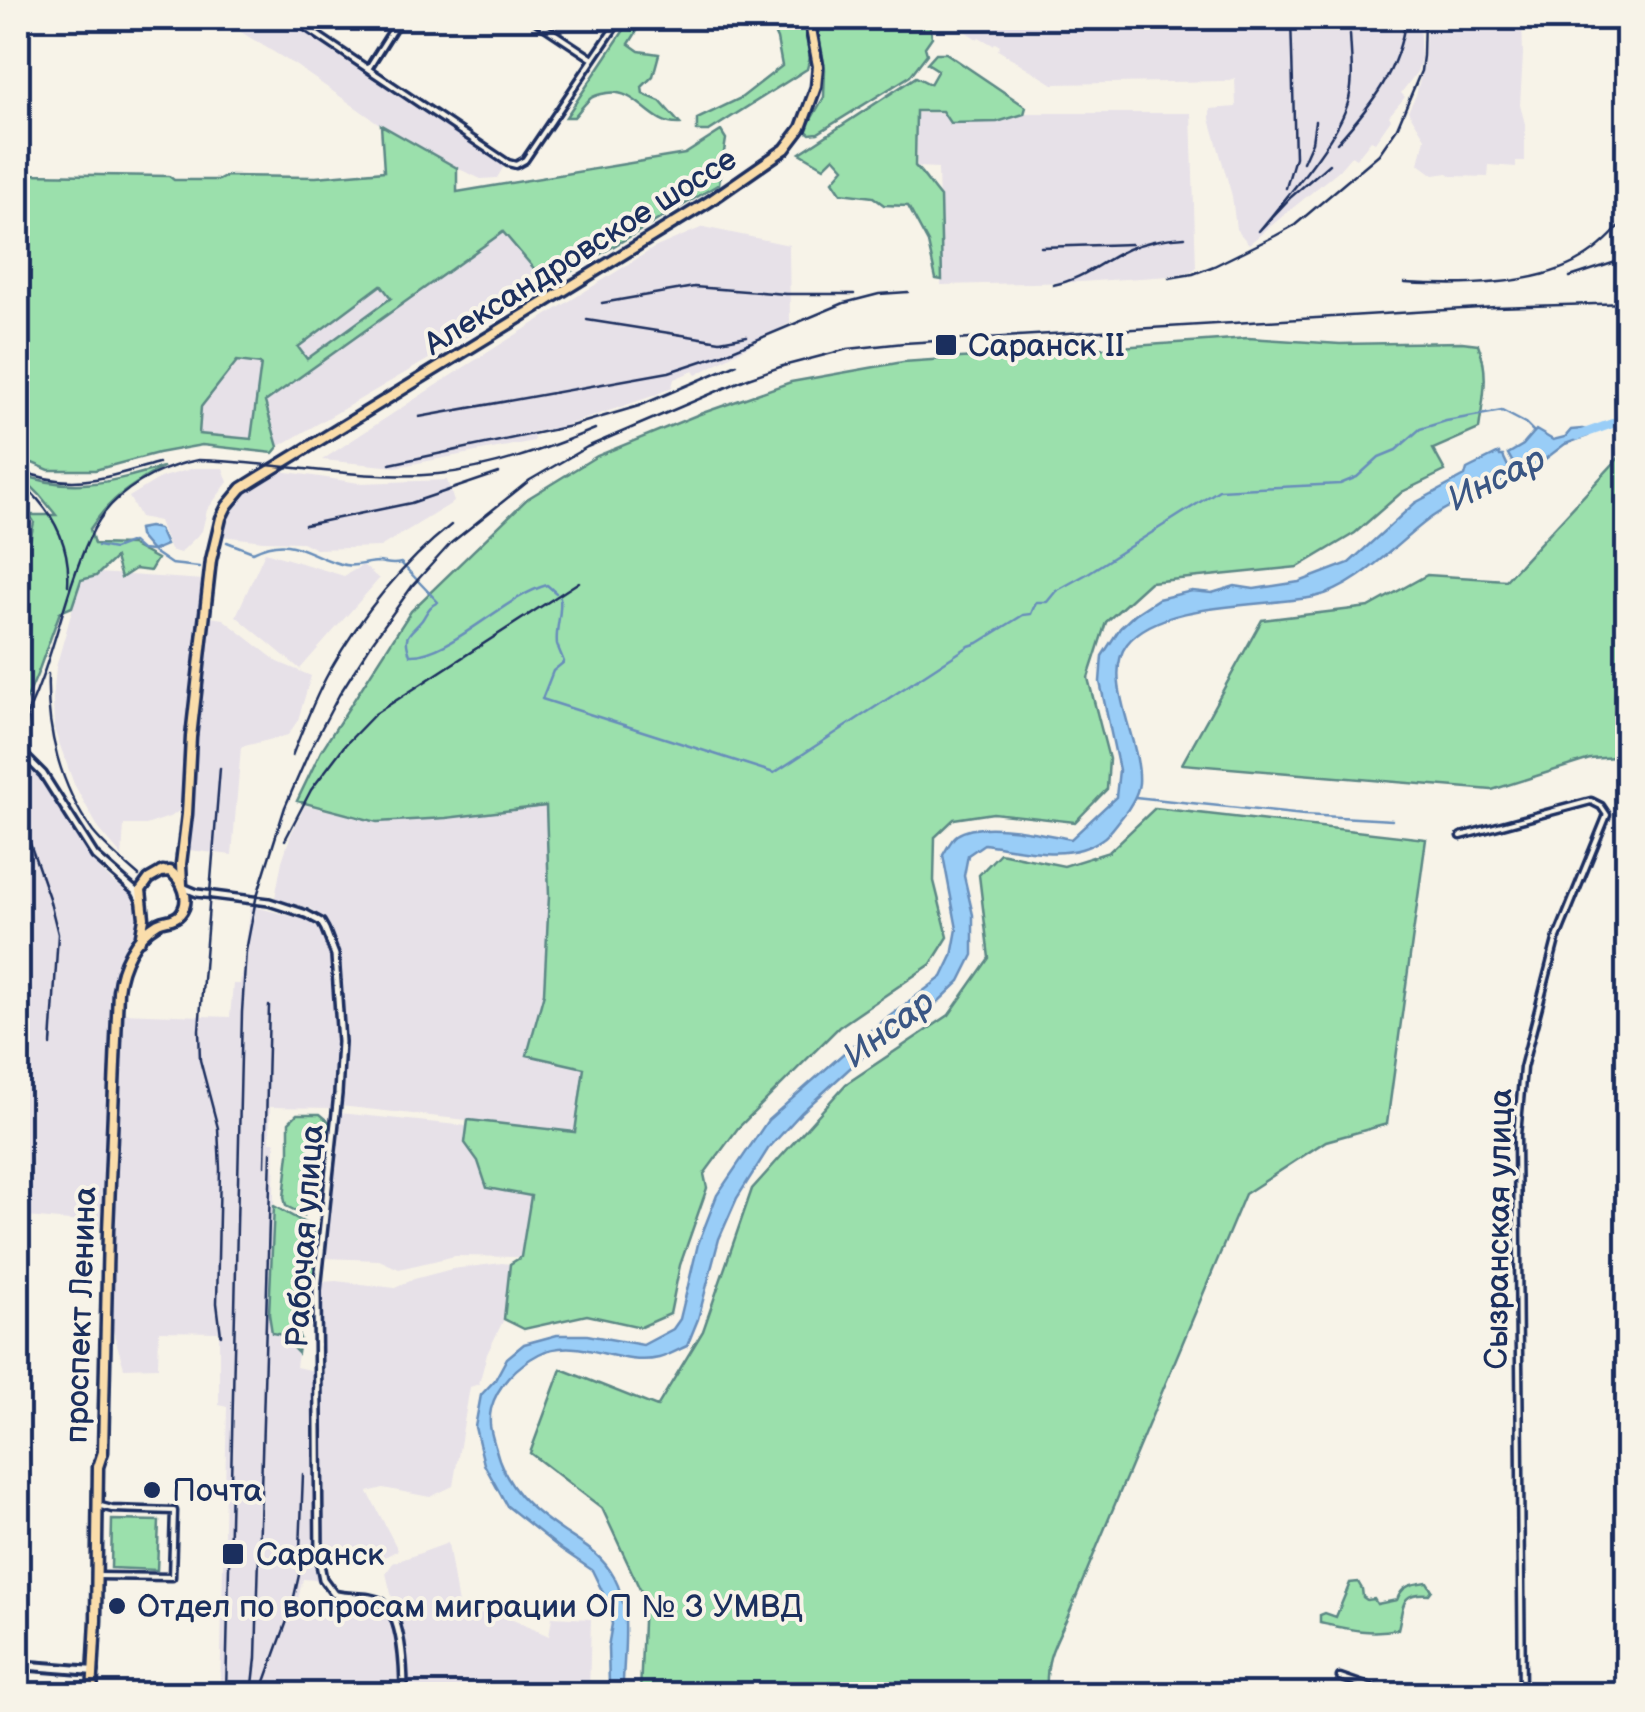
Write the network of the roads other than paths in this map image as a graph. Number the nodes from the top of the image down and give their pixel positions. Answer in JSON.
{"nodes":[{"id":1,"x":292,"y":18,"type":"edge"},
{"id":2,"x":400,"y":18,"type":"edge"},
{"id":3,"x":531,"y":18,"type":"edge"},
{"id":4,"x":621,"y":18,"type":"edge"},
{"id":5,"x":810,"y":18,"type":"edge"},
{"id":6,"x":592,"y":59,"type":"junction"},
{"id":7,"x":368,"y":69,"type":"junction"},
{"id":8,"x":18,"y":749,"type":"edge"},
{"id":9,"x":1461,"y":836,"type":"dead end"},
{"id":10,"x":182,"y":856,"type":"junction"},
{"id":11,"x":161,"y":872,"type":"junction"},
{"id":12,"x":149,"y":879,"type":"junction"},
{"id":13,"x":123,"y":881,"type":"junction"},
{"id":14,"x":182,"y":886,"type":"junction"},
{"id":15,"x":198,"y":893,"type":"junction"},
{"id":16,"x":142,"y":904,"type":"junction"},
{"id":17,"x":184,"y":905,"type":"junction"},
{"id":18,"x":163,"y":921,"type":"junction"},
{"id":19,"x":138,"y":942,"type":"junction"},
{"id":20,"x":97,"y":1505,"type":"junction"},
{"id":21,"x":96,"y":1576,"type":"junction"},
{"id":22,"x":18,"y":1665,"type":"edge"},
{"id":23,"x":94,"y":1671,"type":"junction"},
{"id":24,"x":1340,"y":1677,"type":"dead end"},
{"id":25,"x":92,"y":1694,"type":"edge"},
{"id":26,"x":404,"y":1694,"type":"edge"},
{"id":27,"x":1424,"y":1694,"type":"edge"},
{"id":28,"x":1522,"y":1694,"type":"edge"}],
"edges":[{"from":1,"to":7,"type":"street"},
{"from":2,"to":7,"type":"street"},
{"from":3,"to":6,"type":"street"},
{"from":4,"to":6,"type":"street"},
{"from":5,"to":10,"type":"main road","name":"Александровское шоссе"},
{"from":6,"to":7,"type":"street"},
{"from":8,"to":13,"type":"street"},
{"from":9,"to":28,"type":"street","name":"Сызранская улица"},
{"from":10,"to":11,"type":"main road"},
{"from":10,"to":14,"type":"main road"},
{"from":11,"to":12,"type":"main road"},
{"from":11,"to":14,"type":"main road"},
{"from":12,"to":13,"type":"street"},
{"from":12,"to":16,"type":"main road"},
{"from":13,"to":16,"type":"street"},
{"from":14,"to":15,"type":"street"},
{"from":14,"to":17,"type":"main road"},
{"from":15,"to":17,"type":"street"},
{"from":15,"to":26,"type":"street","name":"Рабочая улица"},
{"from":16,"to":18,"type":"main road"},
{"from":16,"to":19,"type":"main road"},
{"from":17,"to":18,"type":"main road"},
{"from":18,"to":19,"type":"main road"},
{"from":19,"to":20,"type":"main road","name":"проспект Ленина"},
{"from":20,"to":21,"type":"main road","name":"проспект Ленина"},
{"from":20,"to":21,"type":"street"},
{"from":21,"to":23,"type":"main road","name":"проспект Ленина"},
{"from":22,"to":23,"type":"main road"},
{"from":23,"to":25,"type":"main road","name":"проспект Ленина"},
{"from":24,"to":27,"type":"street"}]}
